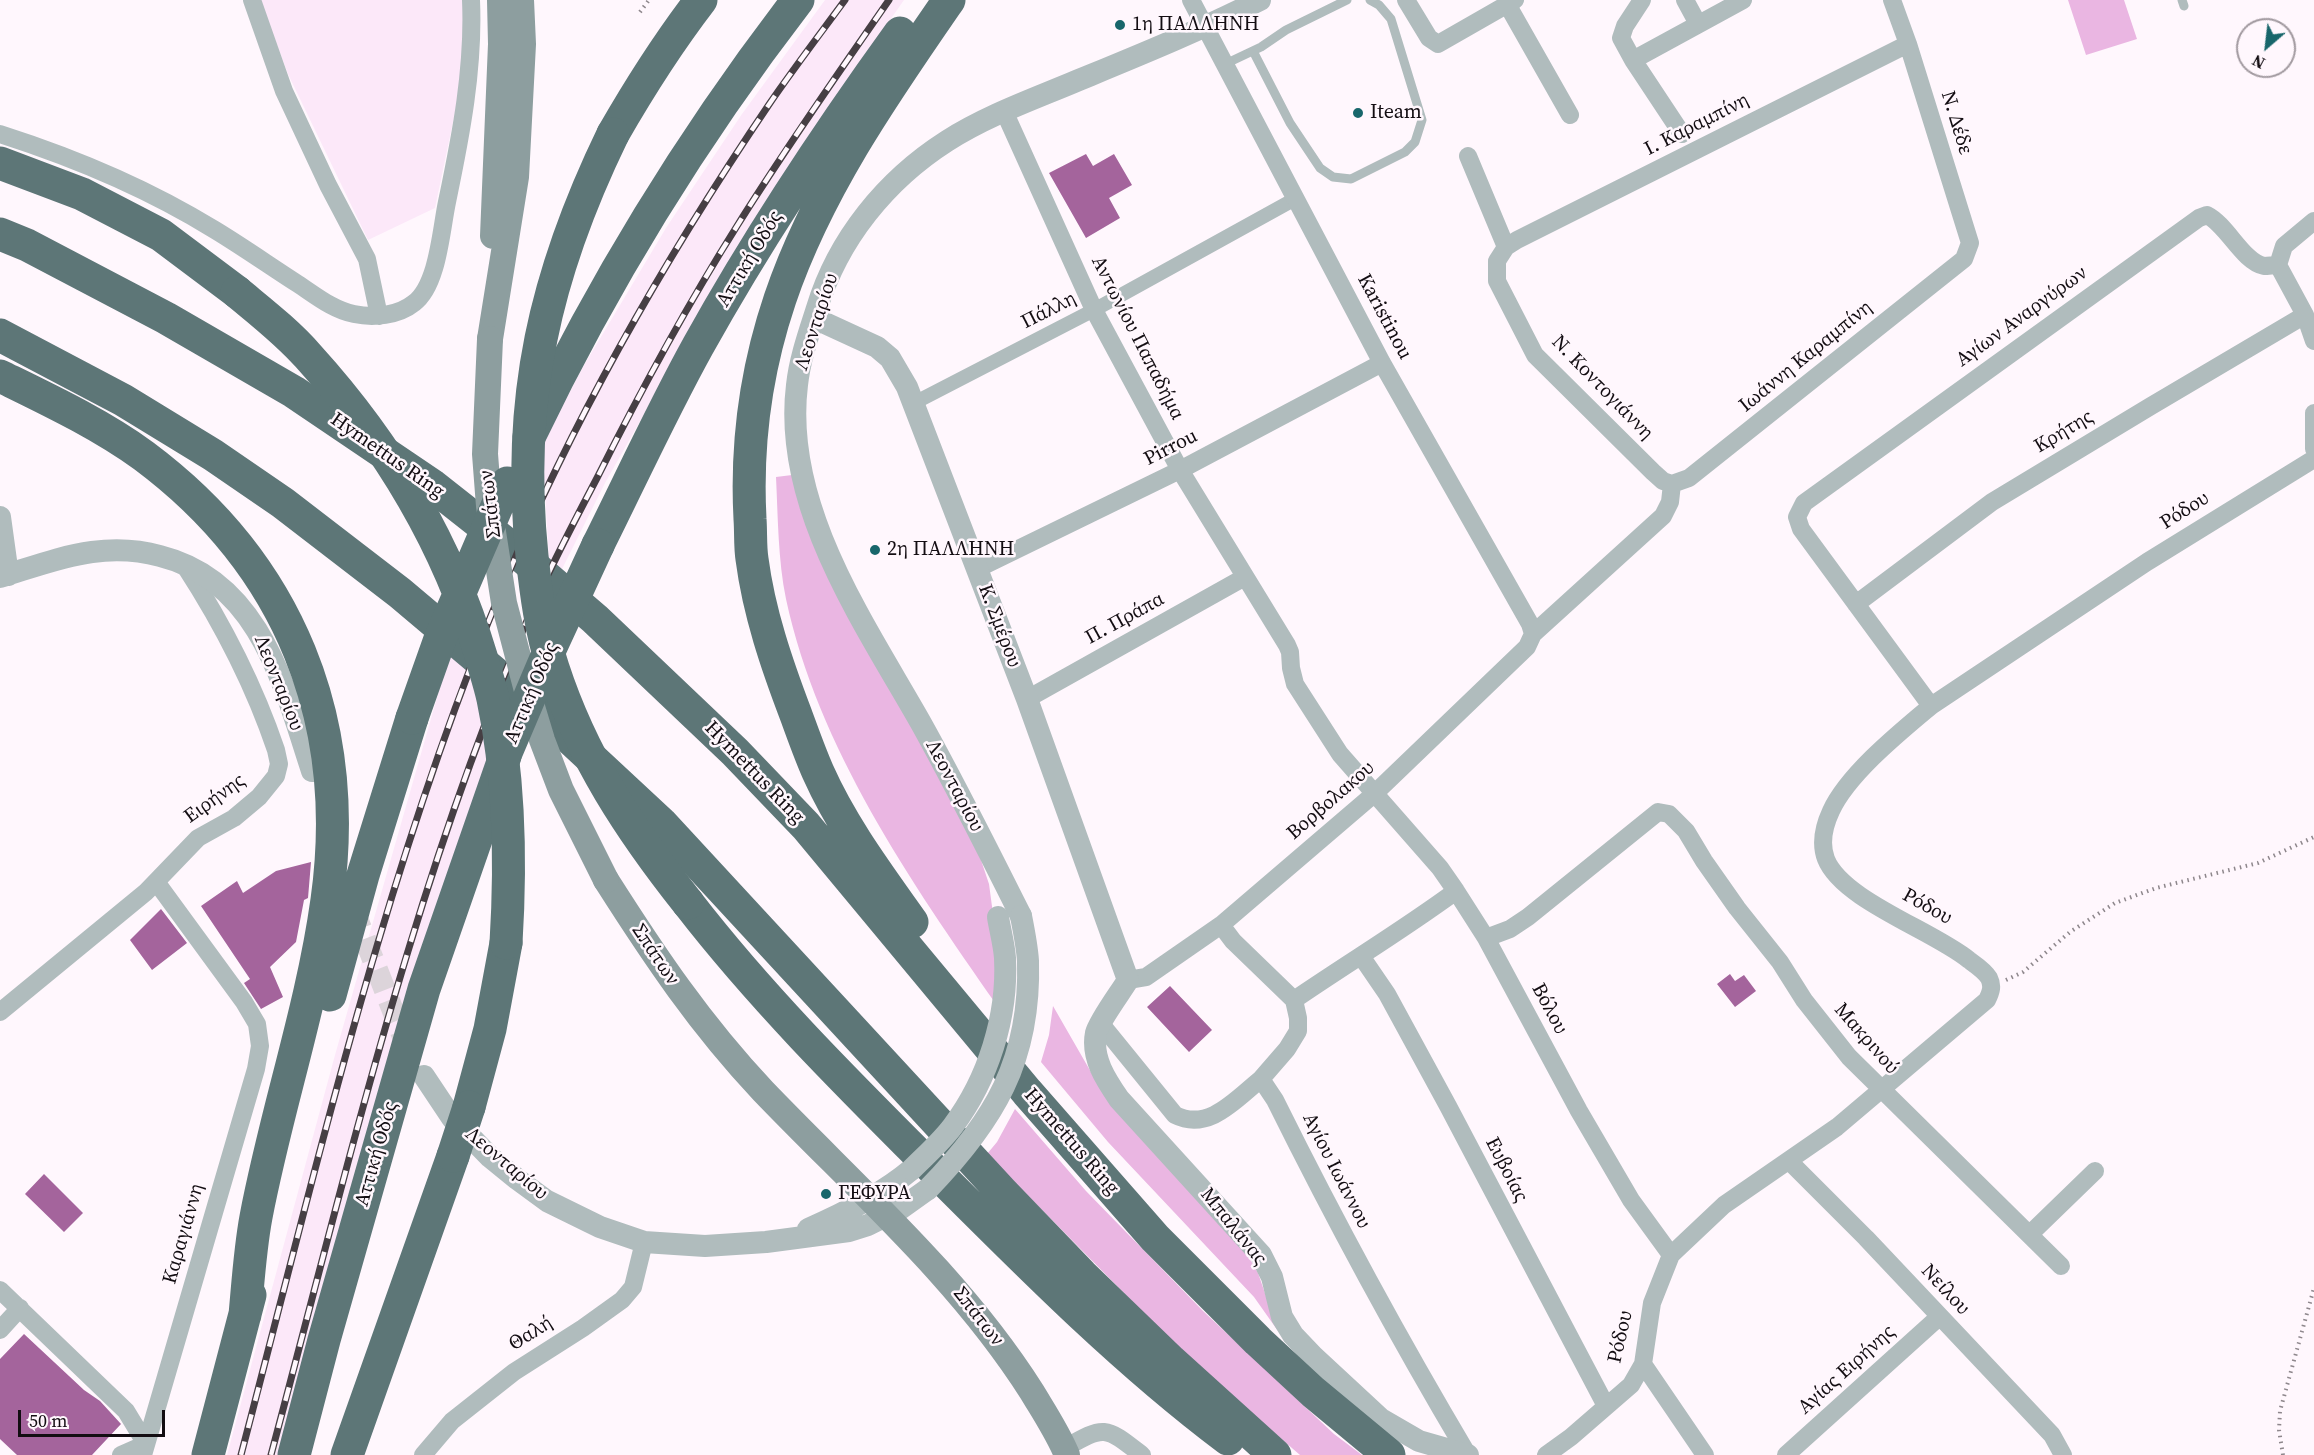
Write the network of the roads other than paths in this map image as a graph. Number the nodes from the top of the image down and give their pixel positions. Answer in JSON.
{"nodes":[{"id":1,"x":252,"y":0,"type":"edge"},
{"id":2,"x":471,"y":0,"type":"edge"},
{"id":3,"x":500,"y":0,"type":"edge"},
{"id":4,"x":521,"y":0,"type":"edge"},
{"id":5,"x":700,"y":0,"type":"edge"},
{"id":6,"x":798,"y":0,"type":"edge"},
{"id":7,"x":924,"y":0,"type":"edge"},
{"id":8,"x":949,"y":0,"type":"edge"},
{"id":9,"x":1191,"y":0,"type":"edge"},
{"id":10,"x":1260,"y":0,"type":"edge"},
{"id":11,"x":1347,"y":0,"type":"edge"},
{"id":12,"x":1370,"y":0,"type":"edge"},
{"id":13,"x":1406,"y":0,"type":"edge"},
{"id":14,"x":1642,"y":0,"type":"edge"},
{"id":15,"x":1685,"y":0,"type":"edge"},
{"id":16,"x":1743,"y":0,"type":"edge"},
{"id":17,"x":1892,"y":0,"type":"edge"},
{"id":18,"x":1511,"y":2,"type":"edge"},
{"id":19,"x":1698,"y":24,"type":"junction"},
{"id":20,"x":1204,"y":28,"type":"junction"},
{"id":21,"x":1908,"y":44,"type":"junction"},
{"id":22,"x":1253,"y":51,"type":"junction"},
{"id":23,"x":1633,"y":60,"type":"junction"},
{"id":24,"x":1223,"y":65,"type":"junction"},
{"id":25,"x":1004,"y":111,"type":"junction"},
{"id":26,"x":1570,"y":115,"type":"dead end"},
{"id":27,"x":0,"y":134,"type":"edge"},
{"id":28,"x":1682,"y":134,"type":"dead end"},
{"id":29,"x":1468,"y":156,"type":"dead end"},
{"id":30,"x":0,"y":163,"type":"edge"},
{"id":31,"x":1295,"y":199,"type":"junction"},
{"id":32,"x":2314,"y":221,"type":"edge"},
{"id":33,"x":0,"y":234,"type":"edge"},
{"id":34,"x":1506,"y":247,"type":"junction"},
{"id":35,"x":1964,"y":259,"type":"joint"},
{"id":36,"x":2278,"y":265,"type":"junction"},
{"id":37,"x":1094,"y":310,"type":"junction"},
{"id":38,"x":2305,"y":315,"type":"junction"},
{"id":39,"x":379,"y":316,"type":"junction"},
{"id":40,"x":814,"y":318,"type":"junction"},
{"id":41,"x":0,"y":335,"type":"edge"},
{"id":42,"x":490,"y":339,"type":"junction"},
{"id":43,"x":2314,"y":341,"type":"edge"},
{"id":44,"x":1382,"y":363,"type":"junction"},
{"id":45,"x":0,"y":376,"type":"edge"},
{"id":46,"x":914,"y":403,"type":"junction"},
{"id":47,"x":2314,"y":413,"type":"edge"},
{"id":48,"x":2314,"y":449,"type":"edge"},
{"id":49,"x":2314,"y":459,"type":"edge"},
{"id":50,"x":1180,"y":470,"type":"junction"},
{"id":51,"x":1672,"y":484,"type":"junction"},
{"id":52,"x":0,"y":517,"type":"edge"},
{"id":53,"x":182,"y":562,"type":"junction"},
{"id":54,"x":3,"y":565,"type":"edge"},
{"id":55,"x":977,"y":569,"type":"junction"},
{"id":56,"x":1245,"y":577,"type":"junction"},
{"id":57,"x":1856,"y":604,"type":"junction"},
{"id":58,"x":1531,"y":629,"type":"junction"},
{"id":59,"x":1027,"y":699,"type":"junction"},
{"id":60,"x":1932,"y":706,"type":"junction"},
{"id":61,"x":312,"y":771,"type":"dead end"},
{"id":62,"x":1374,"y":794,"type":"junction"},
{"id":63,"x":986,"y":847,"type":"junction"},
{"id":64,"x":157,"y":883,"type":"junction"},
{"id":65,"x":1456,"y":891,"type":"junction"},
{"id":66,"x":1221,"y":925,"type":"junction"},
{"id":67,"x":1486,"y":938,"type":"junction"},
{"id":68,"x":1362,"y":956,"type":"junction"},
{"id":69,"x":1128,"y":980,"type":"junction"},
{"id":70,"x":1294,"y":1000,"type":"junction"},
{"id":71,"x":0,"y":1012,"type":"edge"},
{"id":72,"x":1101,"y":1024,"type":"junction"},
{"id":73,"x":424,"y":1076,"type":"dead end"},
{"id":74,"x":1261,"y":1079,"type":"junction"},
{"id":75,"x":1882,"y":1091,"type":"junction"},
{"id":76,"x":1789,"y":1161,"type":"junction"},
{"id":77,"x":2095,"y":1171,"type":"dead end"},
{"id":78,"x":878,"y":1207,"type":"junction"},
{"id":79,"x":2030,"y":1234,"type":"junction"},
{"id":80,"x":1155,"y":1238,"type":"junction"},
{"id":81,"x":644,"y":1242,"type":"junction"},
{"id":82,"x":1671,"y":1255,"type":"junction"},
{"id":83,"x":2061,"y":1266,"type":"dead end"},
{"id":84,"x":0,"y":1290,"type":"edge"},
{"id":85,"x":20,"y":1308,"type":"junction"},
{"id":86,"x":245,"y":1315,"type":"junction"},
{"id":87,"x":1939,"y":1317,"type":"junction"},
{"id":88,"x":0,"y":1330,"type":"edge"},
{"id":89,"x":1643,"y":1364,"type":"junction"},
{"id":90,"x":1606,"y":1406,"type":"junction"},
{"id":91,"x":144,"y":1449,"type":"edge"},
{"id":92,"x":1066,"y":1452,"type":"edge"},
{"id":93,"x":121,"y":1455,"type":"edge"},
{"id":94,"x":208,"y":1455,"type":"edge"},
{"id":95,"x":294,"y":1455,"type":"edge"},
{"id":96,"x":347,"y":1455,"type":"edge"},
{"id":97,"x":423,"y":1455,"type":"edge"},
{"id":98,"x":1142,"y":1455,"type":"edge"},
{"id":99,"x":1250,"y":1455,"type":"edge"},
{"id":100,"x":1275,"y":1455,"type":"edge"},
{"id":101,"x":1389,"y":1455,"type":"edge"},
{"id":102,"x":1468,"y":1455,"type":"edge"},
{"id":103,"x":1546,"y":1455,"type":"edge"},
{"id":104,"x":1704,"y":1455,"type":"edge"},
{"id":105,"x":1786,"y":1455,"type":"edge"},
{"id":106,"x":2063,"y":1455,"type":"edge"}],
"edges":[{"from":1,"to":39,"type":"street"},
{"from":2,"to":39,"type":"street"},
{"from":3,"to":42,"type":"main road","name":"Σπάτων"},
{"from":4,"to":42,"type":"main road","name":"Σπάτων"},
{"from":5,"to":99,"type":"highway","bridge":true},
{"from":6,"to":86,"type":"highway","bridge":true},
{"from":7,"to":95,"type":"highway","name":"Αττική Οδός","bridge":true},
{"from":8,"to":80,"type":"highway"},
{"from":9,"to":20,"type":"street","name":"Karistinou"},
{"from":10,"to":20,"type":"street","name":"Λεονταρίου"},
{"from":11,"to":22,"type":"lane"},
{"from":12,"to":22,"type":"lane"},
{"from":13,"to":18,"type":"street"},
{"from":14,"to":23,"type":"street"},
{"from":15,"to":19,"type":"street"},
{"from":16,"to":19,"type":"street"},
{"from":17,"to":21,"type":"street","name":"Ν. Δέδε"},
{"from":18,"to":26,"type":"street"},
{"from":19,"to":23,"type":"street"},
{"from":20,"to":24,"type":"street","name":"Karistinou"},
{"from":20,"to":25,"type":"street","name":"Λεονταρίου"},
{"from":21,"to":34,"type":"street","name":"Ι. Καραμπίνη"},
{"from":21,"to":35,"type":"street","name":"Ν. Δέδε"},
{"from":22,"to":24,"type":"lane"},
{"from":23,"to":28,"type":"street"},
{"from":24,"to":31,"type":"street","name":"Karistinou"},
{"from":25,"to":37,"type":"street","name":"Αντωνίου Παπαδήμα"},
{"from":25,"to":40,"type":"street","name":"Λεονταρίου"},
{"from":27,"to":39,"type":"street"},
{"from":29,"to":34,"type":"street"},
{"from":30,"to":96,"type":"highway","bridge":true},
{"from":31,"to":37,"type":"street","name":"Πάλλη"},
{"from":31,"to":44,"type":"street","name":"Karistinou"},
{"from":32,"to":36,"type":"street"},
{"from":33,"to":80,"type":"highway","name":"Hymettus Ring"},
{"from":34,"to":51,"type":"street","name":"Ν. Koντογιάννη"},
{"from":35,"to":51,"type":"street","name":"Ιωάννη Καραμπίνη"},
{"from":36,"to":38,"type":"street"},
{"from":36,"to":57,"type":"street","name":"Αγίων Αναργύρων"},
{"from":37,"to":46,"type":"street","name":"Πάλλη"},
{"from":37,"to":50,"type":"street","name":"Αντωνίου Παπαδήμα"},
{"from":38,"to":43,"type":"street"},
{"from":38,"to":57,"type":"street","name":"Κρήτης"},
{"from":40,"to":46,"type":"street","name":"Κ. Σμέρου"},
{"from":40,"to":63,"type":"street","name":"Λεονταρίου"},
{"from":41,"to":100,"type":"highway"},
{"from":42,"to":78,"type":"main road","name":"Σπάτων","bridge":true},
{"from":44,"to":50,"type":"street","name":"Pirrou"},
{"from":44,"to":58,"type":"street","name":"Karistinou"},
{"from":45,"to":86,"type":"highway"},
{"from":46,"to":55,"type":"street","name":"Κ. Σμέρου"},
{"from":47,"to":48,"type":"street"},
{"from":49,"to":60,"type":"street","name":"Ρόδου"},
{"from":50,"to":55,"type":"street","name":"Pirrou"},
{"from":50,"to":56,"type":"street","name":"Αντωνίου Παπαδήμα"},
{"from":51,"to":58,"type":"street","name":"Βορβολακου"},
{"from":52,"to":54,"type":"street"},
{"from":53,"to":54,"type":"street","name":"Λεονταρίου"},
{"from":53,"to":61,"type":"street","name":"Λεονταρίου"},
{"from":53,"to":64,"type":"street","name":"Ειρήνης"},
{"from":55,"to":59,"type":"street","name":"Κ. Σμέρου"},
{"from":56,"to":59,"type":"street","name":"Π. Πράπα"},
{"from":56,"to":62,"type":"street","name":"Αντωνίου Παπαδήμα"},
{"from":57,"to":60,"type":"street"},
{"from":58,"to":62,"type":"street","name":"Βορβολακου"},
{"from":59,"to":69,"type":"street","name":"Κ. Σμέρου"},
{"from":60,"to":75,"type":"street","name":"Ρόδου"},
{"from":62,"to":65,"type":"street","name":"Βόλου"},
{"from":62,"to":66,"type":"street","name":"Βορβολακου"},
{"from":63,"to":78,"type":"street","name":"Λεονταρίου","bridge":true},
{"from":63,"to":78,"type":"street","name":"Λεονταρίου","bridge":true},
{"from":64,"to":71,"type":"street","name":"Ειρήνης"},
{"from":64,"to":91,"type":"street","name":"Καραγιάννη"},
{"from":65,"to":67,"type":"street","name":"Βόλου"},
{"from":65,"to":68,"type":"street"},
{"from":66,"to":69,"type":"street","name":"Βορβολακου"},
{"from":66,"to":70,"type":"street"},
{"from":67,"to":75,"type":"street","name":"Μακρινού"},
{"from":67,"to":82,"type":"street","name":"Βόλου"},
{"from":68,"to":70,"type":"street"},
{"from":68,"to":90,"type":"street","name":"Ευβοίας"},
{"from":69,"to":72,"type":"street","name":"Μπαλάνας"},
{"from":70,"to":74,"type":"street"},
{"from":72,"to":74,"type":"street"},
{"from":72,"to":102,"type":"street","name":"Μπαλάνας"},
{"from":73,"to":81,"type":"street","name":"Λεονταρίου"},
{"from":74,"to":102,"type":"street","name":"Αγίου Ιωάννου"},
{"from":75,"to":76,"type":"street","name":"Ρόδου"},
{"from":75,"to":79,"type":"street","name":"Μακρινού"},
{"from":76,"to":82,"type":"street","name":"Ρόδου"},
{"from":76,"to":87,"type":"street","name":"Νείλου"},
{"from":77,"to":79,"type":"street"},
{"from":78,"to":81,"type":"street","name":"Λεονταρίου"},
{"from":78,"to":92,"type":"main road","name":"Σπάτων"},
{"from":79,"to":83,"type":"street","name":"Μακρινού"},
{"from":80,"to":101,"type":"highway","name":"Hymettus Ring"},
{"from":81,"to":97,"type":"street","name":"Θαλή"},
{"from":82,"to":89,"type":"street","name":"Ρόδου"},
{"from":84,"to":85,"type":"street"},
{"from":85,"to":88,"type":"street"},
{"from":85,"to":91,"type":"street"},
{"from":86,"to":94,"type":"highway"},
{"from":87,"to":105,"type":"street","name":"Αγίας Ειρήνης"},
{"from":87,"to":106,"type":"street","name":"Νείλου"},
{"from":89,"to":90,"type":"street","name":"Ρόδου"},
{"from":89,"to":104,"type":"street"},
{"from":90,"to":103,"type":"street","name":"Ρόδου"},
{"from":91,"to":93,"type":"street"},
{"from":92,"to":98,"type":"street"}]}
